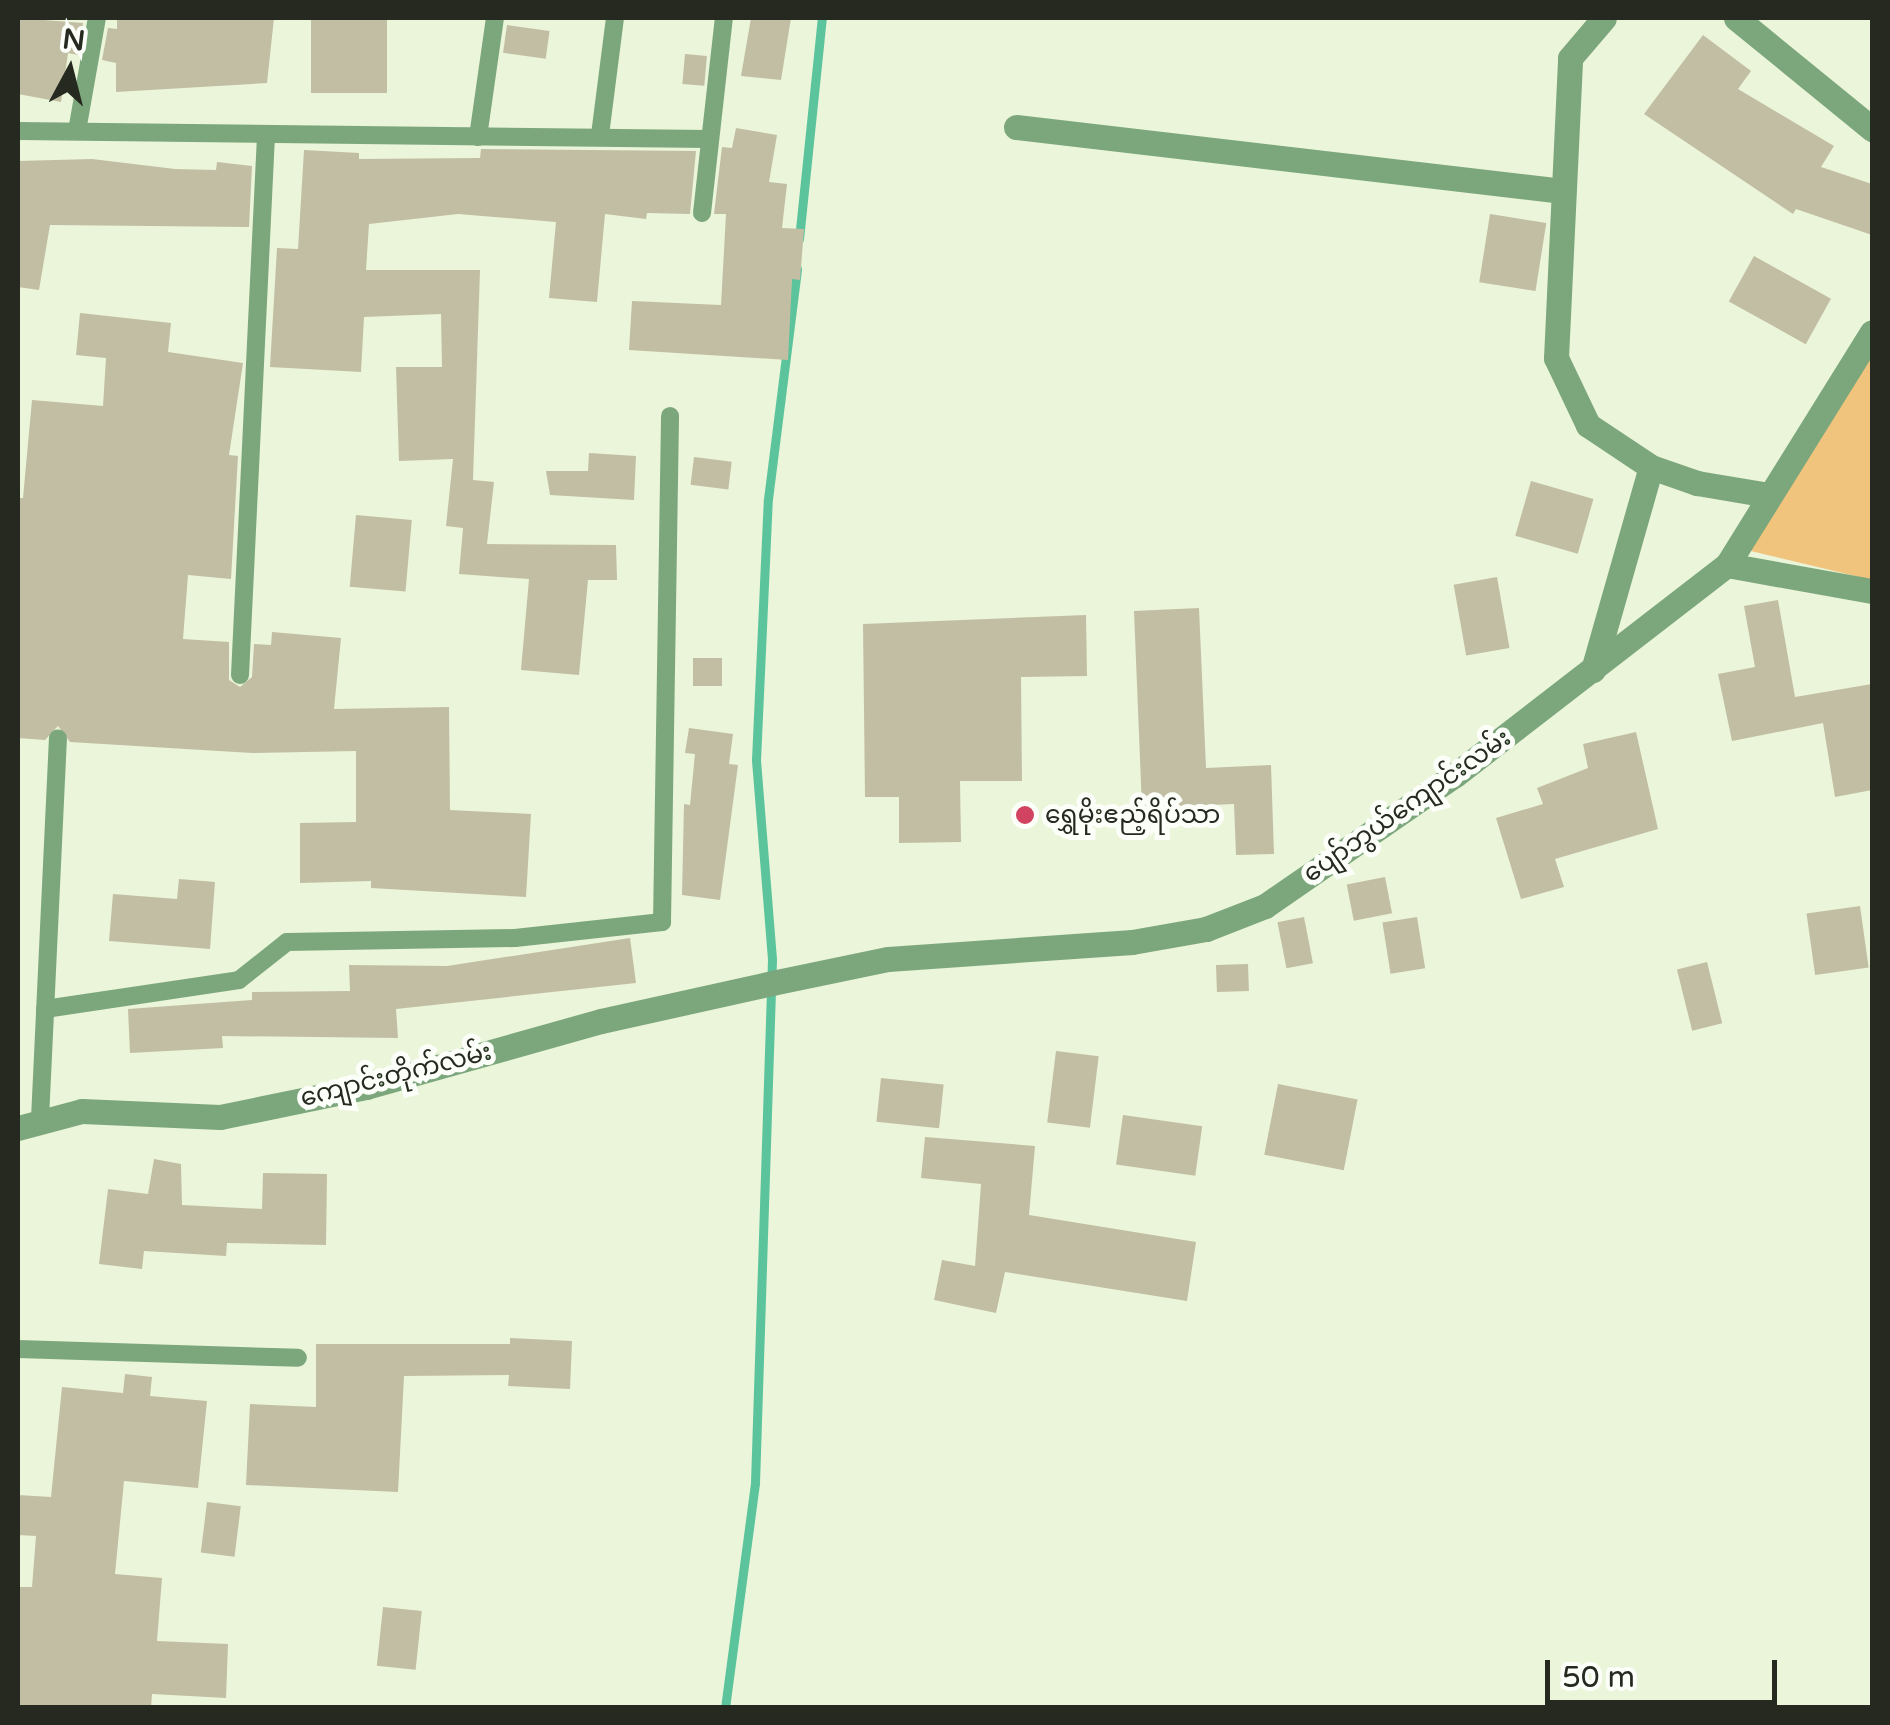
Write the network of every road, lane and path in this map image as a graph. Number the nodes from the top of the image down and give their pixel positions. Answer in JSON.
{"nodes":[{"id":1,"x":97,"y":18,"type":"edge"},
{"id":2,"x":495,"y":18,"type":"edge"},
{"id":3,"x":615,"y":18,"type":"edge"},
{"id":4,"x":724,"y":18,"type":"edge"},
{"id":5,"x":1604,"y":18,"type":"edge"},
{"id":6,"x":1736,"y":18,"type":"edge"},
{"id":7,"x":1016,"y":126,"type":"dead end"},
{"id":8,"x":1872,"y":129,"type":"edge"},
{"id":9,"x":18,"y":131,"type":"edge"},
{"id":10,"x":76,"y":132,"type":"junction"},
{"id":11,"x":600,"y":135,"type":"junction"},
{"id":12,"x":266,"y":136,"type":"junction"},
{"id":13,"x":478,"y":137,"type":"junction"},
{"id":14,"x":709,"y":140,"type":"junction"},
{"id":15,"x":1562,"y":191,"type":"junction"},
{"id":16,"x":702,"y":213,"type":"dead end"},
{"id":17,"x":1872,"y":332,"type":"edge"},
{"id":18,"x":670,"y":416,"type":"dead end"},
{"id":19,"x":1650,"y":466,"type":"junction"},
{"id":20,"x":1770,"y":495,"type":"junction"},
{"id":21,"x":1727,"y":564,"type":"junction"},
{"id":22,"x":1872,"y":591,"type":"edge"},
{"id":23,"x":1593,"y":670,"type":"junction"},
{"id":24,"x":240,"y":674,"type":"dead end"},
{"id":25,"x":58,"y":738,"type":"dead end"},
{"id":26,"x":772,"y":983,"type":"joint"},
{"id":27,"x":45,"y":1008,"type":"junction"},
{"id":28,"x":29,"y":1124,"type":"edge"},
{"id":29,"x":18,"y":1349,"type":"edge"},
{"id":30,"x":298,"y":1358,"type":"dead end"}],
"edges":[{"from":1,"to":10,"type":"lane"},
{"from":2,"to":13,"type":"lane"},
{"from":3,"to":11,"type":"lane"},
{"from":4,"to":14,"type":"lane"},
{"from":5,"to":15,"type":"street"},
{"from":6,"to":8,"type":"street"},
{"from":7,"to":15,"type":"street"},
{"from":9,"to":10,"type":"lane"},
{"from":10,"to":12,"type":"lane"},
{"from":11,"to":13,"type":"lane"},
{"from":11,"to":14,"type":"lane"},
{"from":12,"to":13,"type":"lane"},
{"from":12,"to":24,"type":"lane"},
{"from":14,"to":16,"type":"lane"},
{"from":15,"to":19,"type":"street"},
{"from":17,"to":20,"type":"street","name":"ပျော်ဘွယ်ကျောင်းလမ်း"},
{"from":18,"to":27,"type":"lane"},
{"from":19,"to":20,"type":"street"},
{"from":19,"to":23,"type":"street"},
{"from":20,"to":21,"type":"street","name":"ပျော်ဘွယ်ကျောင်းလမ်း"},
{"from":21,"to":22,"type":"street"},
{"from":21,"to":23,"type":"street","name":"ပျော်ဘွယ်ကျောင်းလမ်း"},
{"from":23,"to":26,"type":"street","name":"ပျော်ဘွယ်ကျောင်းလမ်း"},
{"from":25,"to":27,"type":"lane"},
{"from":26,"to":28,"type":"street","name":"ကျောင်းတိုက်လမ်း"},
{"from":27,"to":28,"type":"lane"},
{"from":29,"to":30,"type":"lane"}]}
